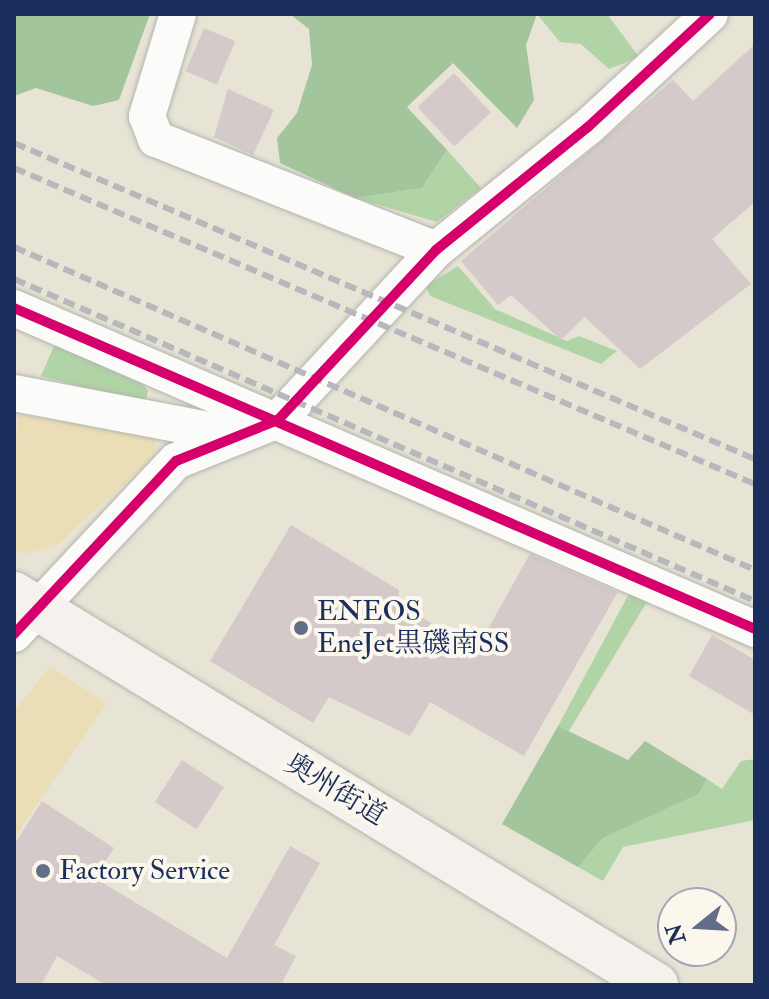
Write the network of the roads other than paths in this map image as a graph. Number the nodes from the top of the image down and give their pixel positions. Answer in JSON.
{"nodes":[{"id":1,"x":178,"y":14,"type":"edge"},
{"id":2,"x":710,"y":14,"type":"edge"},
{"id":3,"x":436,"y":250,"type":"junction"},
{"id":4,"x":14,"y":308,"type":"edge"},
{"id":5,"x":14,"y":393,"type":"edge"},
{"id":6,"x":278,"y":420,"type":"junction"},
{"id":7,"x":229,"y":434,"type":"junction"},
{"id":8,"x":22,"y":612,"type":"edge"},
{"id":9,"x":755,"y":629,"type":"edge"},
{"id":10,"x":656,"y":985,"type":"edge"}],
"edges":[{"from":1,"to":3,"type":"street"},
{"from":2,"to":3,"type":"street"},
{"from":3,"to":6,"type":"street"},
{"from":4,"to":6,"type":"street"},
{"from":5,"to":7,"type":"street"},
{"from":6,"to":7,"type":"street"},
{"from":6,"to":9,"type":"street"},
{"from":7,"to":8,"type":"street"},
{"from":8,"to":10,"type":"main road","name":"奥州街道"}]}
